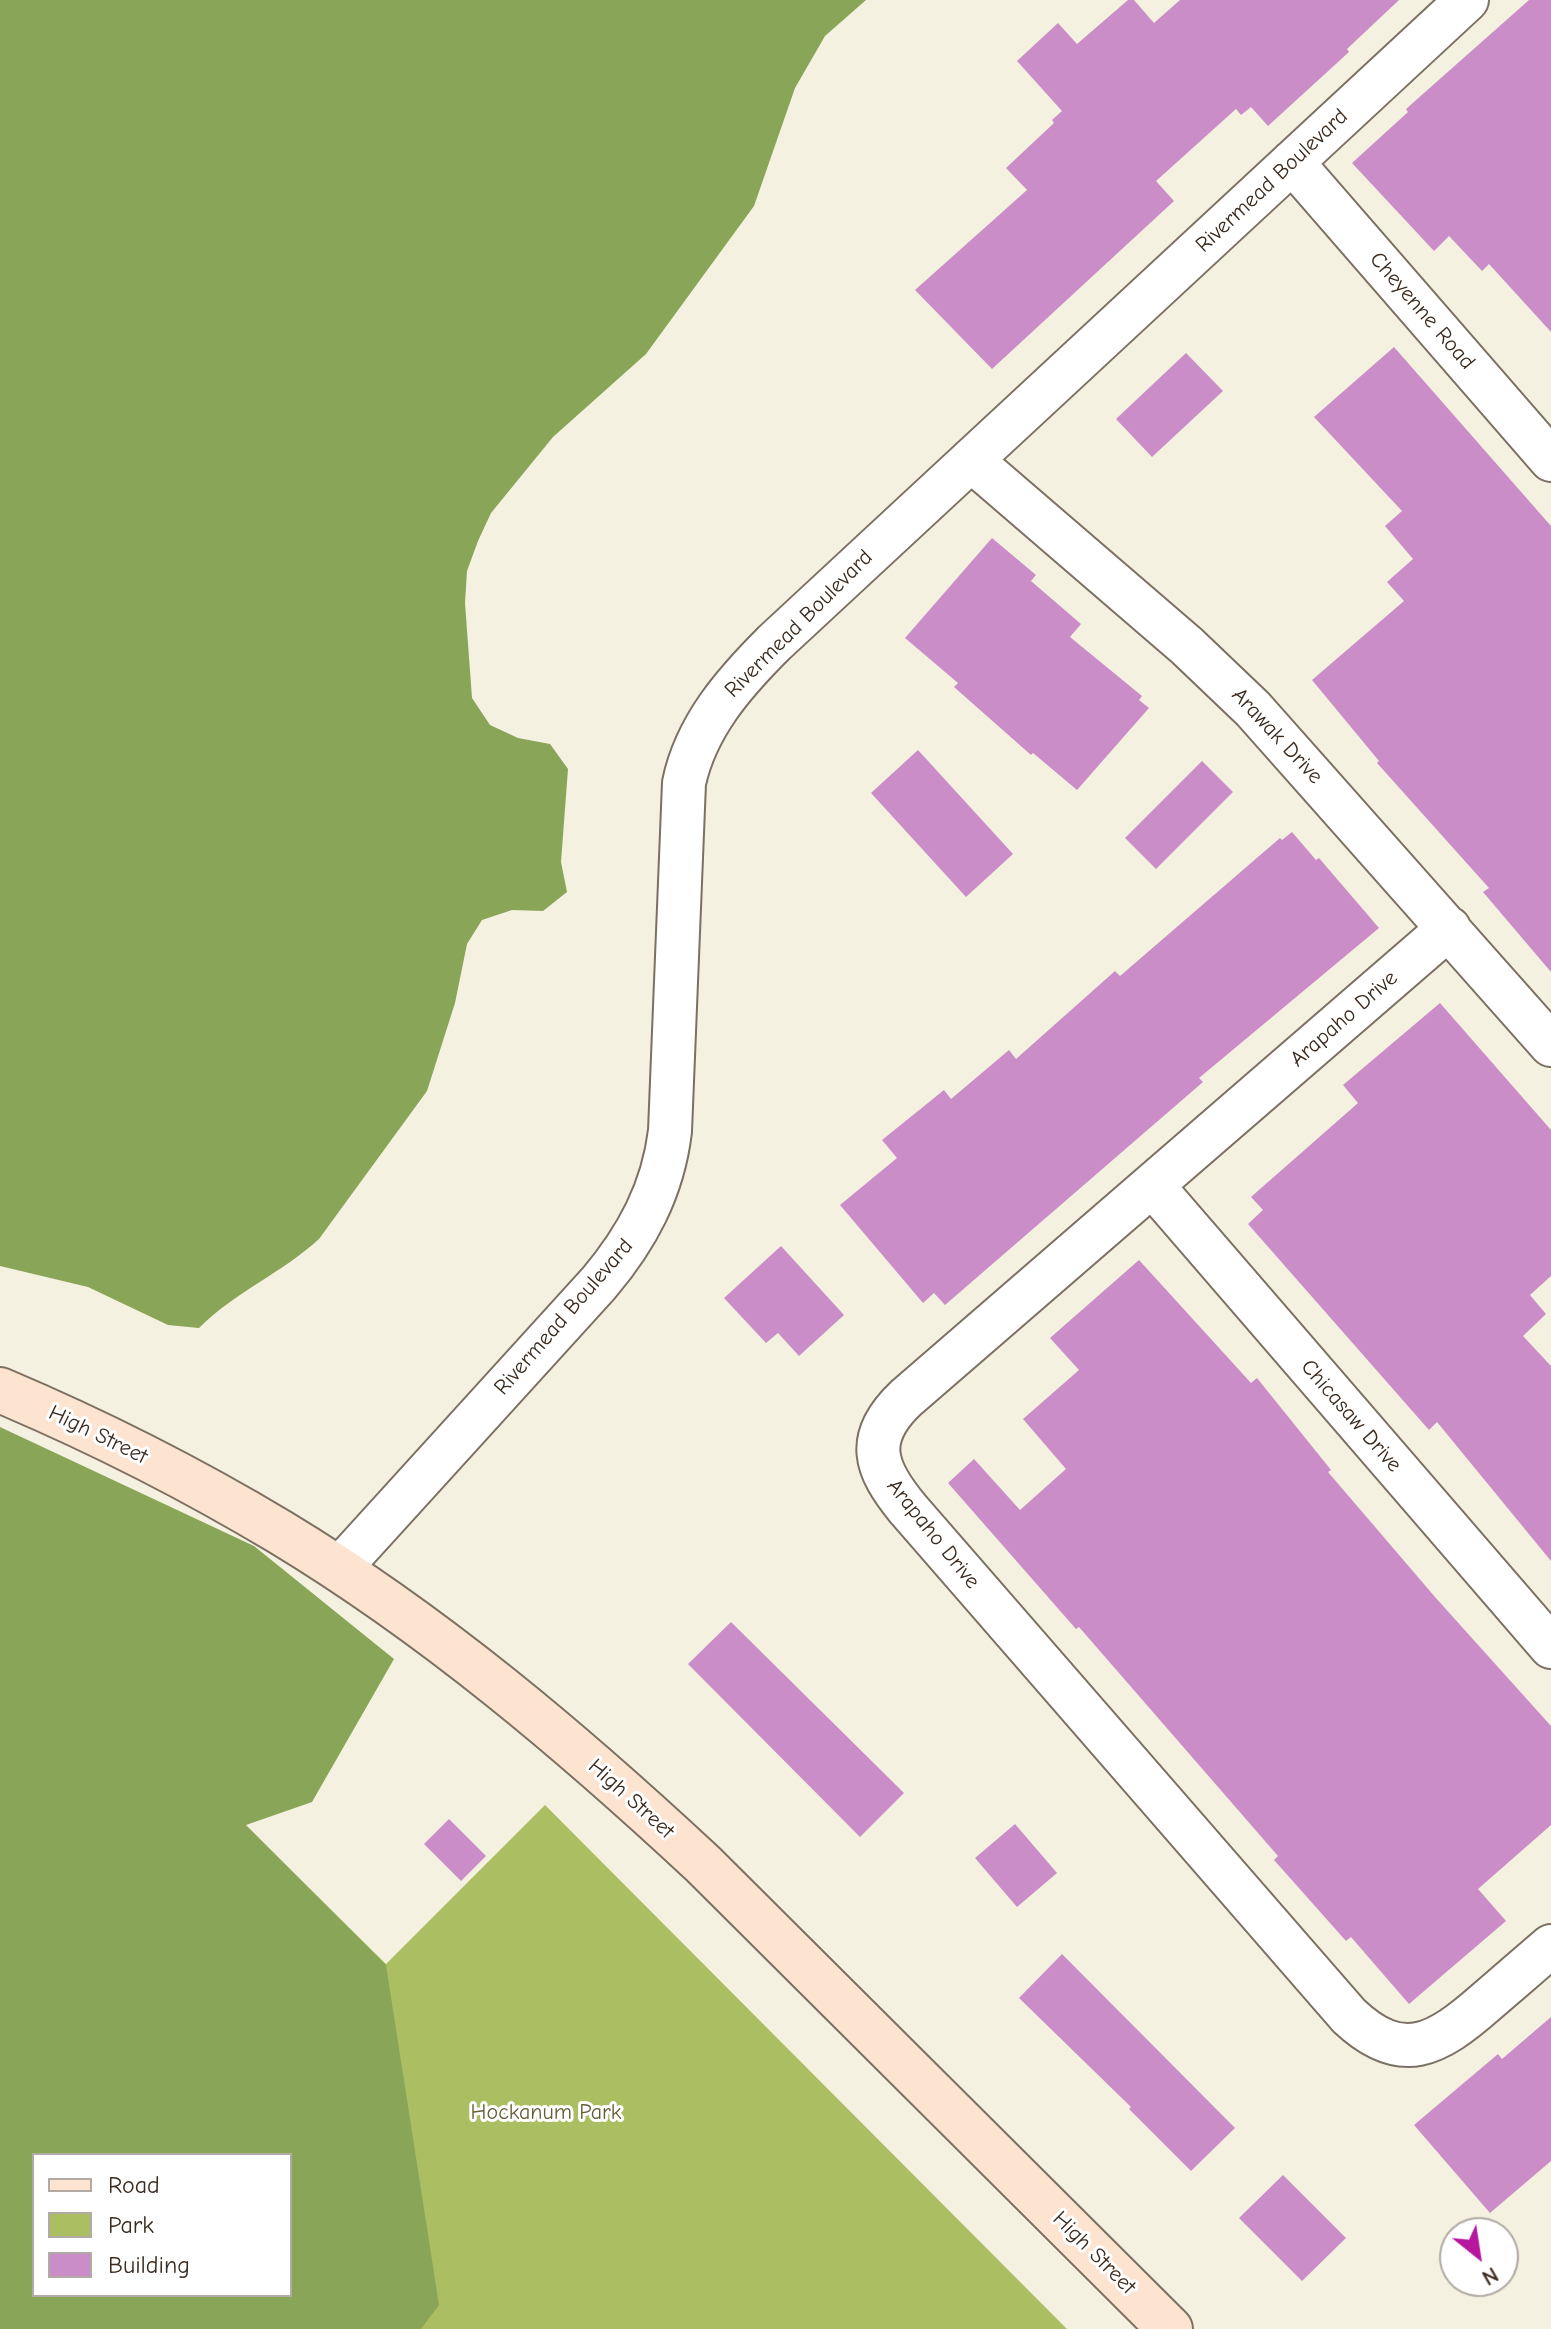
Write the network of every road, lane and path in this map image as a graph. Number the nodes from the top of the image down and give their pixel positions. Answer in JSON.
{"nodes":[{"id":1,"x":1467,"y":0,"type":"edge"},
{"id":2,"x":1292,"y":162,"type":"junction"},
{"id":3,"x":1547,"y":446,"type":"edge"},
{"id":4,"x":971,"y":460,"type":"junction"},
{"id":5,"x":1449,"y":928,"type":"junction"},
{"id":6,"x":1551,"y":1045,"type":"edge"},
{"id":7,"x":1152,"y":1185,"type":"junction"},
{"id":8,"x":0,"y":1390,"type":"edge"},
{"id":9,"x":339,"y":1569,"type":"junction"},
{"id":10,"x":1551,"y":1647,"type":"edge"},
{"id":11,"x":1551,"y":1946,"type":"edge"},
{"id":12,"x":1170,"y":2329,"type":"edge"}],
"edges":[{"from":1,"to":2,"type":"street","name":"Rivermead Boulevard"},
{"from":2,"to":3,"type":"street","name":"Cheyenne Road"},
{"from":2,"to":4,"type":"street","name":"Rivermead Boulevard"},
{"from":4,"to":5,"type":"street","name":"Arawak Drive"},
{"from":4,"to":9,"type":"street","name":"Rivermead Boulevard"},
{"from":5,"to":6,"type":"street","name":"Arawak Drive"},
{"from":5,"to":7,"type":"street","name":"Arapaho Drive"},
{"from":7,"to":10,"type":"street","name":"Chicasaw Drive"},
{"from":7,"to":11,"type":"street","name":"Arapaho Drive"},
{"from":8,"to":9,"type":"main road","name":"High Street"},
{"from":9,"to":12,"type":"main road","name":"High Street"}]}
